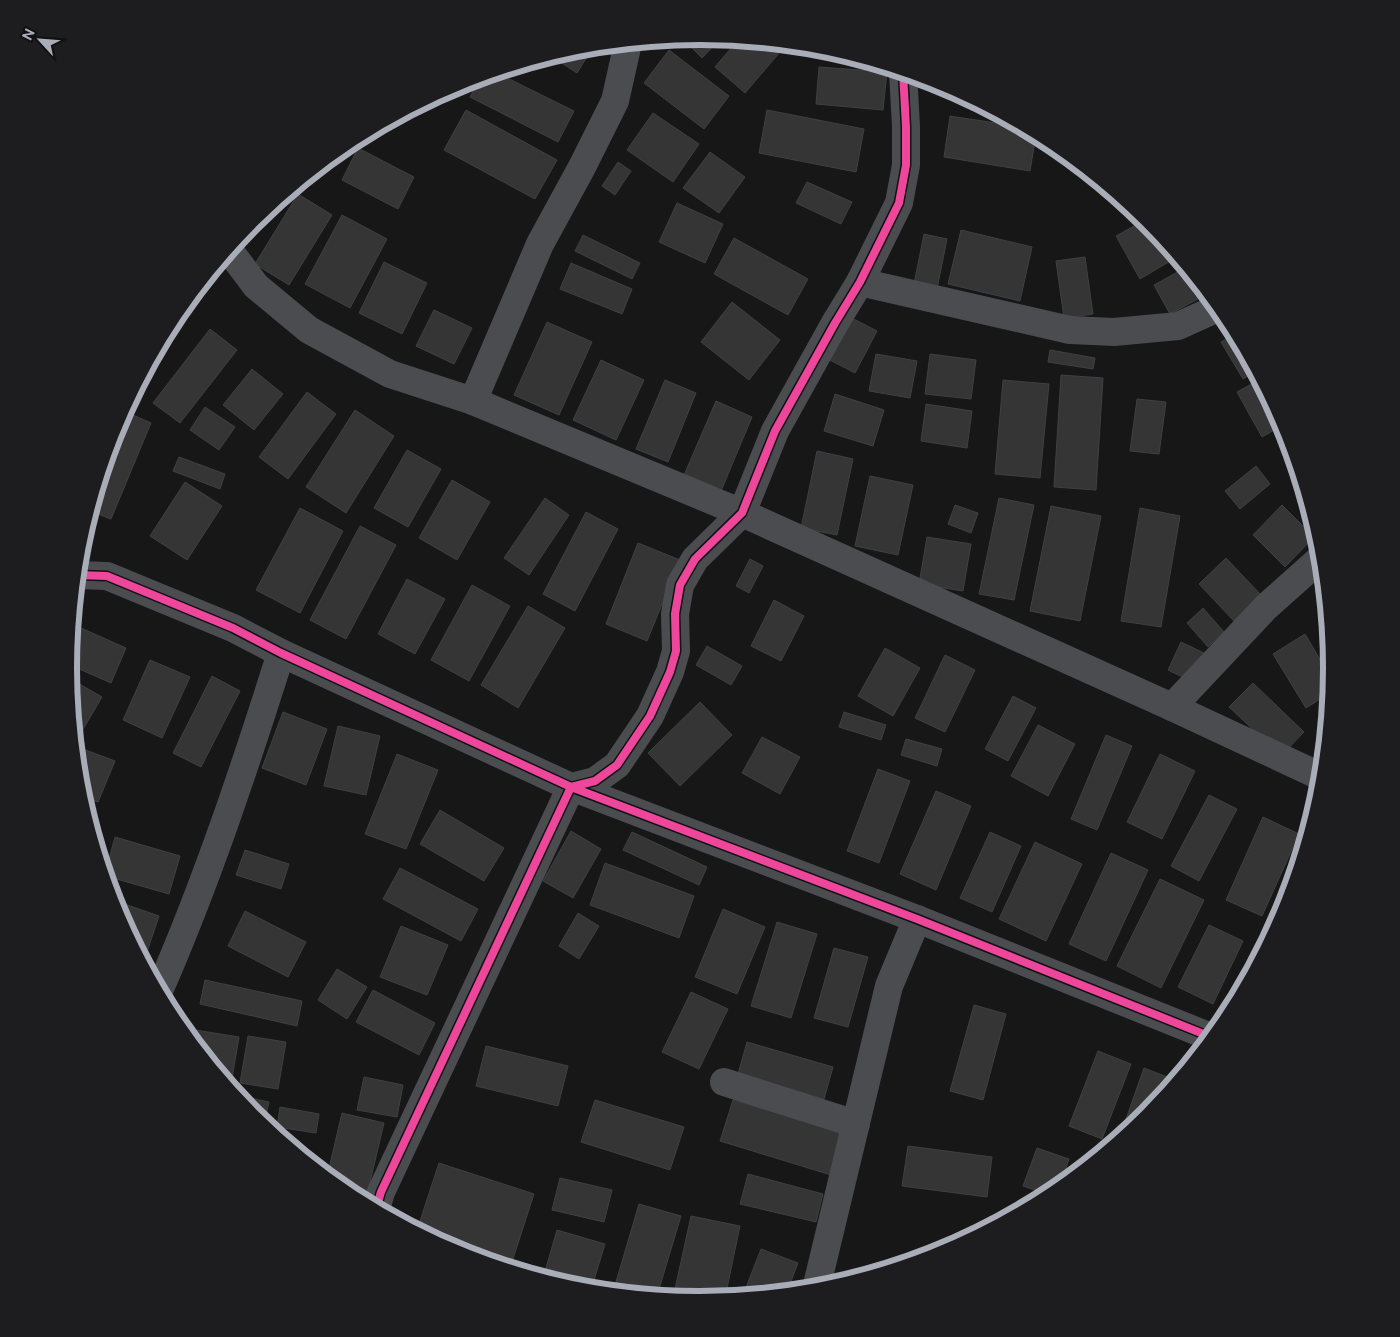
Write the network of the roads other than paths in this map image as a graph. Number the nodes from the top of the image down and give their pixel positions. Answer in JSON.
{"nodes":[{"id":1,"x":627,"y":49,"type":"edge"},
{"id":2,"x":903,"y":79,"type":"edge"},
{"id":3,"x":233,"y":255,"type":"edge"},
{"id":4,"x":860,"y":282,"type":"junction"},
{"id":5,"x":1211,"y":311,"type":"edge"},
{"id":6,"x":473,"y":401,"type":"junction"},
{"id":7,"x":742,"y":513,"type":"junction"},
{"id":8,"x":1315,"y":564,"type":"edge"},
{"id":9,"x":84,"y":576,"type":"edge"},
{"id":10,"x":282,"y":653,"type":"junction"},
{"id":11,"x":1172,"y":707,"type":"junction"},
{"id":12,"x":1314,"y":773,"type":"edge"},
{"id":13,"x":571,"y":788,"type":"junction"},
{"id":14,"x":917,"y":919,"type":"junction"},
{"id":15,"x":162,"y":984,"type":"edge"},
{"id":16,"x":1204,"y":1034,"type":"edge"},
{"id":17,"x":724,"y":1082,"type":"dead end"},
{"id":18,"x":856,"y":1124,"type":"junction"},
{"id":19,"x":378,"y":1202,"type":"edge"},
{"id":20,"x":818,"y":1281,"type":"edge"}],
"edges":[{"from":1,"to":6,"type":"street"},
{"from":2,"to":4,"type":"street"},
{"from":3,"to":6,"type":"street"},
{"from":4,"to":5,"type":"street"},
{"from":4,"to":7,"type":"street"},
{"from":6,"to":7,"type":"street"},
{"from":7,"to":11,"type":"street"},
{"from":7,"to":13,"type":"street"},
{"from":8,"to":11,"type":"street"},
{"from":9,"to":10,"type":"street"},
{"from":10,"to":13,"type":"street"},
{"from":10,"to":15,"type":"street"},
{"from":11,"to":12,"type":"street"},
{"from":13,"to":14,"type":"street"},
{"from":13,"to":19,"type":"street"},
{"from":14,"to":16,"type":"street"},
{"from":14,"to":18,"type":"street"},
{"from":17,"to":18,"type":"street"},
{"from":18,"to":20,"type":"street"}]}
